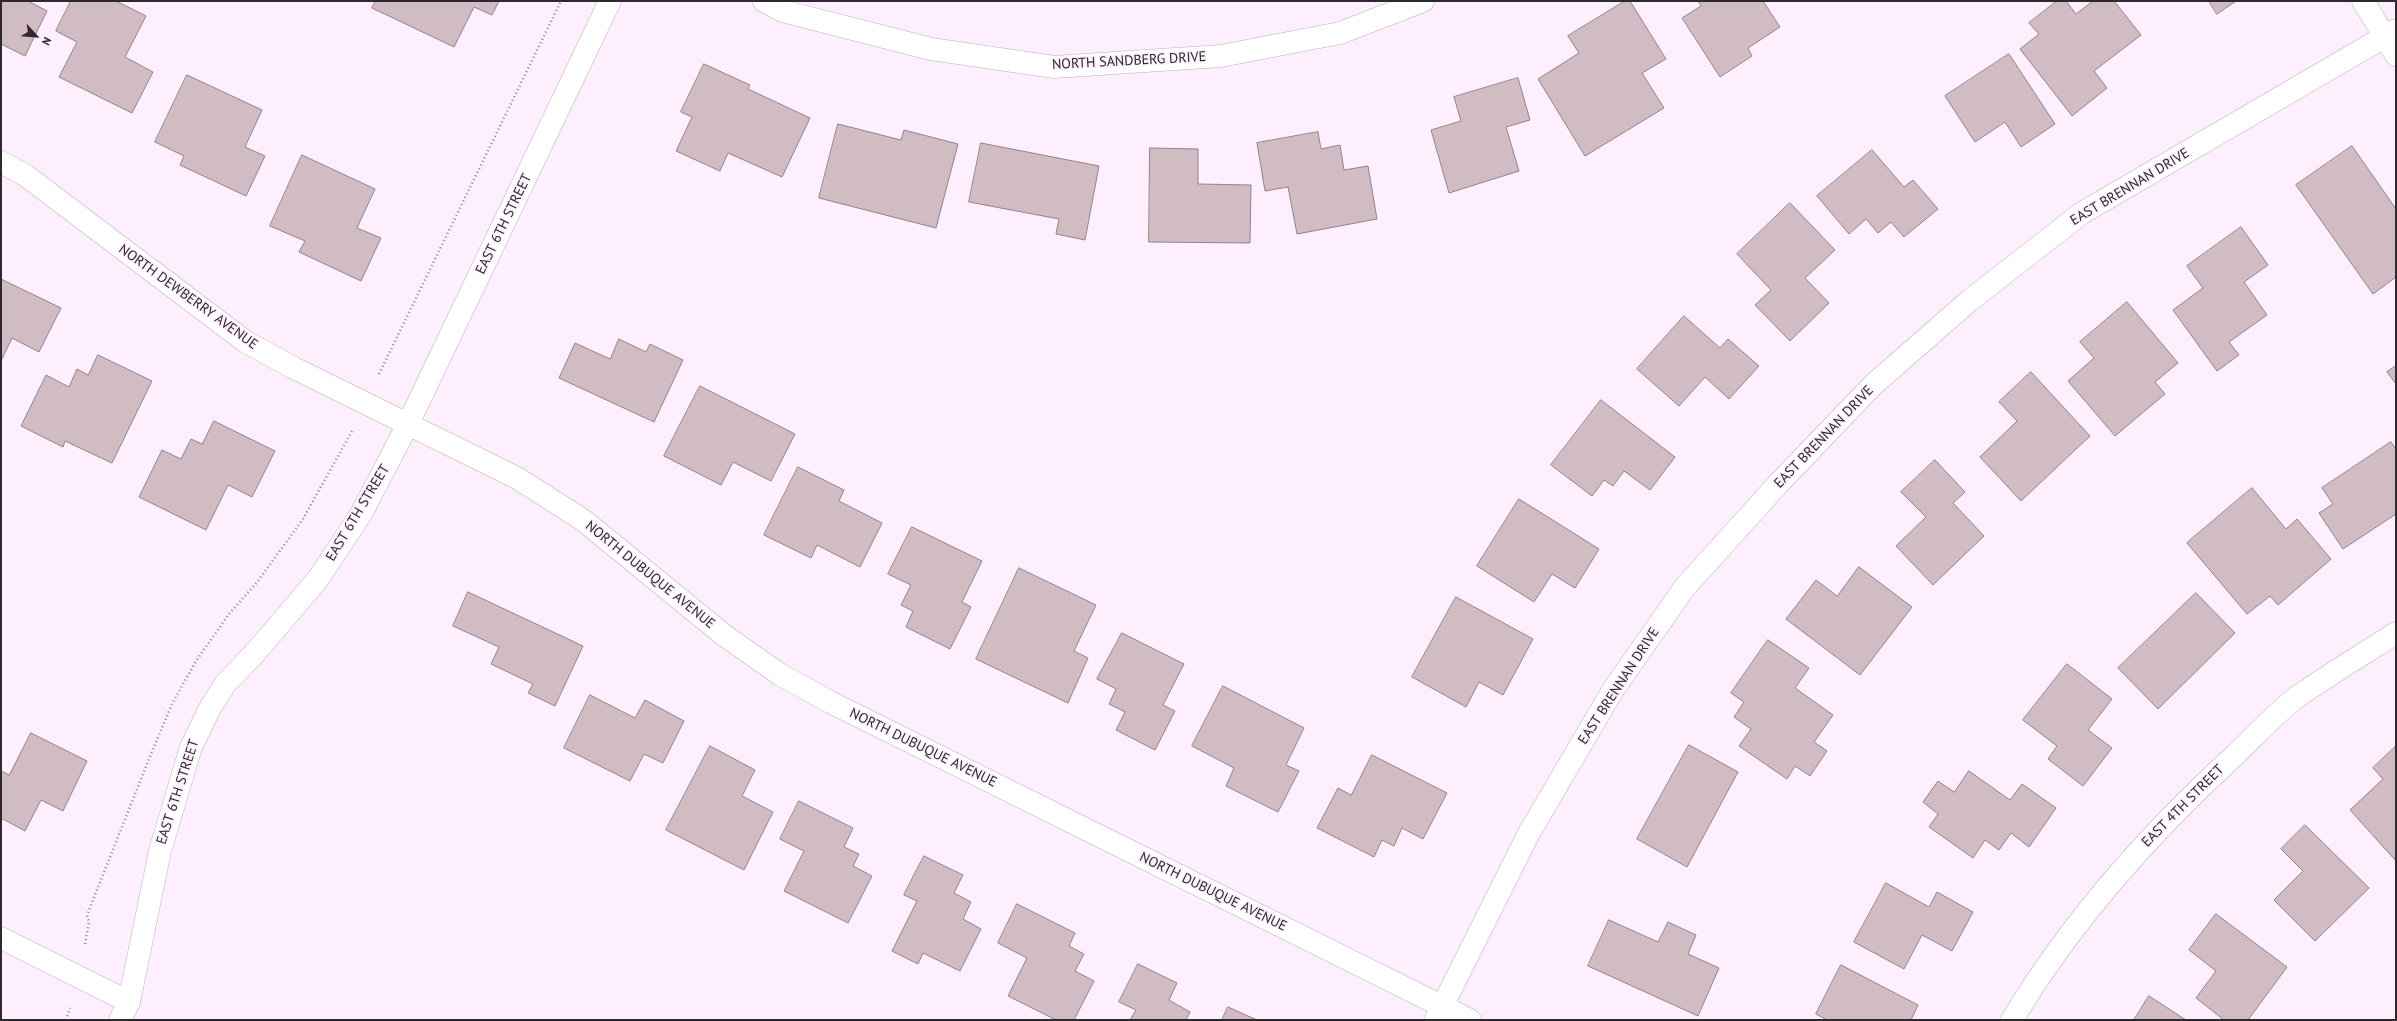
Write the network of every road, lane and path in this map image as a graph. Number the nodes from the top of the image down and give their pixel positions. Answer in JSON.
{"nodes":[{"id":1,"x":562,"y":1,"type":"edge"},
{"id":2,"x":610,"y":1,"type":"edge"},
{"id":3,"x":764,"y":1,"type":"edge"},
{"id":4,"x":1423,"y":1,"type":"edge"},
{"id":5,"x":2363,"y":1,"type":"edge"},
{"id":6,"x":2392,"y":41,"type":"edge"},
{"id":7,"x":1,"y":162,"type":"edge"},
{"id":8,"x":365,"y":403,"type":"junction"},
{"id":9,"x":408,"y":424,"type":"junction"},
{"id":10,"x":2396,"y":633,"type":"edge"},
{"id":11,"x":1,"y":938,"type":"edge"},
{"id":12,"x":78,"y":977,"type":"junction"},
{"id":13,"x":125,"y":1011,"type":"edge"},
{"id":14,"x":1438,"y":1013,"type":"edge"},
{"id":15,"x":66,"y":1020,"type":"edge"},
{"id":16,"x":1470,"y":1020,"type":"edge"},
{"id":17,"x":2012,"y":1020,"type":"edge"}],
"edges":[{"from":1,"to":8,"type":"path"},
{"from":2,"to":9,"type":"street","name":"EAST 6TH STREET"},
{"from":3,"to":4,"type":"street","name":"NORTH SANDBERG DRIVE"},
{"from":5,"to":6,"type":"street"},
{"from":6,"to":14,"type":"street","name":"EAST BRENNAN DRIVE"},
{"from":7,"to":8,"type":"street","name":"NORTH DEWBERRY AVENUE"},
{"from":8,"to":9,"type":"street","name":"NORTH DEWBERRY AVENUE"},
{"from":8,"to":12,"type":"path"},
{"from":9,"to":13,"type":"street","name":"EAST 6TH STREET"},
{"from":9,"to":14,"type":"street","name":"NORTH DUBUQUE AVENUE"},
{"from":10,"to":17,"type":"street","name":"EAST 4TH STREET"},
{"from":11,"to":12,"type":"street"},
{"from":12,"to":13,"type":"street"},
{"from":12,"to":15,"type":"path"},
{"from":14,"to":16,"type":"street","name":"NORTH DUBUQUE AVENUE"}]}
